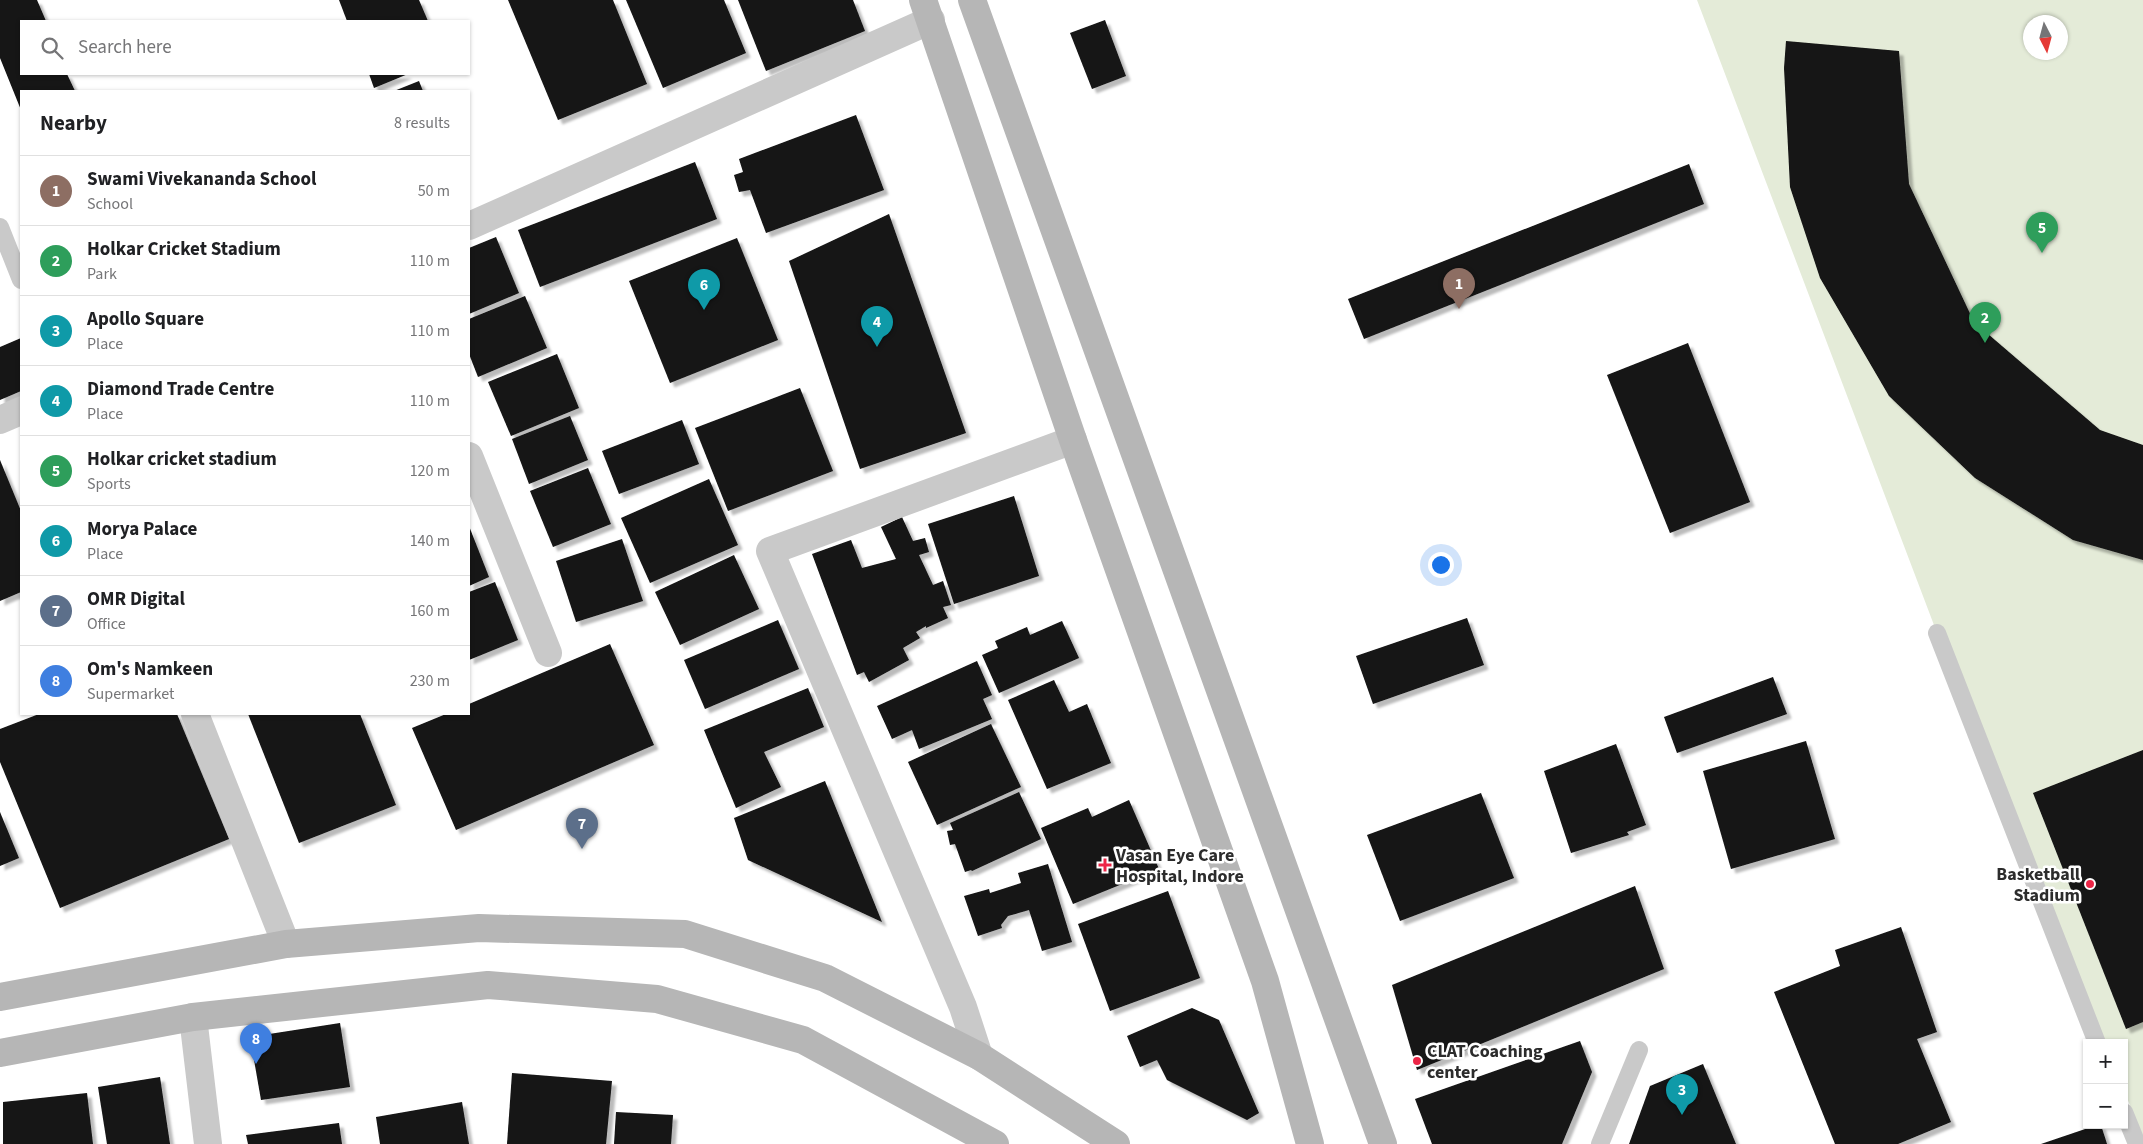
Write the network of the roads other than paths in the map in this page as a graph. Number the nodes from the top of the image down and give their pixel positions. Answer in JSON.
{"nodes":[{"id":1,"x":972,"y":0,"type":"edge"},
{"id":2,"x":927,"y":10,"type":"edge"},
{"id":3,"x":470,"y":226,"type":"edge"},
{"id":4,"x":0,"y":227,"type":"edge"},
{"id":5,"x":20,"y":277,"type":"edge"},
{"id":6,"x":20,"y":411,"type":"edge"},
{"id":7,"x":0,"y":420,"type":"edge"},
{"id":8,"x":1073,"y":440,"type":"junction"},
{"id":9,"x":470,"y":458,"type":"edge"},
{"id":10,"x":1936,"y":633,"type":"dead end"},
{"id":11,"x":548,"y":653,"type":"dead end"},
{"id":12,"x":195,"y":715,"type":"edge"},
{"id":13,"x":286,"y":944,"type":"junction"},
{"id":14,"x":0,"y":997,"type":"edge"},
{"id":15,"x":193,"y":1017,"type":"junction"},
{"id":16,"x":2095,"y":1039,"type":"edge"},
{"id":17,"x":1639,"y":1050,"type":"dead end"},
{"id":18,"x":0,"y":1053,"type":"edge"},
{"id":19,"x":979,"y":1056,"type":"junction"},
{"id":20,"x":2128,"y":1122,"type":"edge"},
{"id":21,"x":208,"y":1144,"type":"edge"},
{"id":22,"x":995,"y":1144,"type":"edge"},
{"id":23,"x":1116,"y":1144,"type":"edge"},
{"id":24,"x":1310,"y":1144,"type":"edge"},
{"id":25,"x":1383,"y":1144,"type":"edge"},
{"id":26,"x":1600,"y":1144,"type":"edge"},
{"id":27,"x":2137,"y":1144,"type":"edge"}],
"edges":[{"from":1,"to":25,"type":"main road"},
{"from":2,"to":3,"type":"street"},
{"from":2,"to":8,"type":"main road"},
{"from":4,"to":5,"type":"lane"},
{"from":6,"to":7,"type":"street"},
{"from":8,"to":19,"type":"street"},
{"from":8,"to":24,"type":"main road"},
{"from":9,"to":11,"type":"street"},
{"from":10,"to":16,"type":"lane"},
{"from":12,"to":13,"type":"street"},
{"from":13,"to":14,"type":"main road"},
{"from":13,"to":19,"type":"main road"},
{"from":15,"to":18,"type":"main road"},
{"from":15,"to":21,"type":"street"},
{"from":15,"to":22,"type":"main road"},
{"from":17,"to":26,"type":"lane"},
{"from":19,"to":23,"type":"main road"},
{"from":20,"to":27,"type":"lane"}]}
